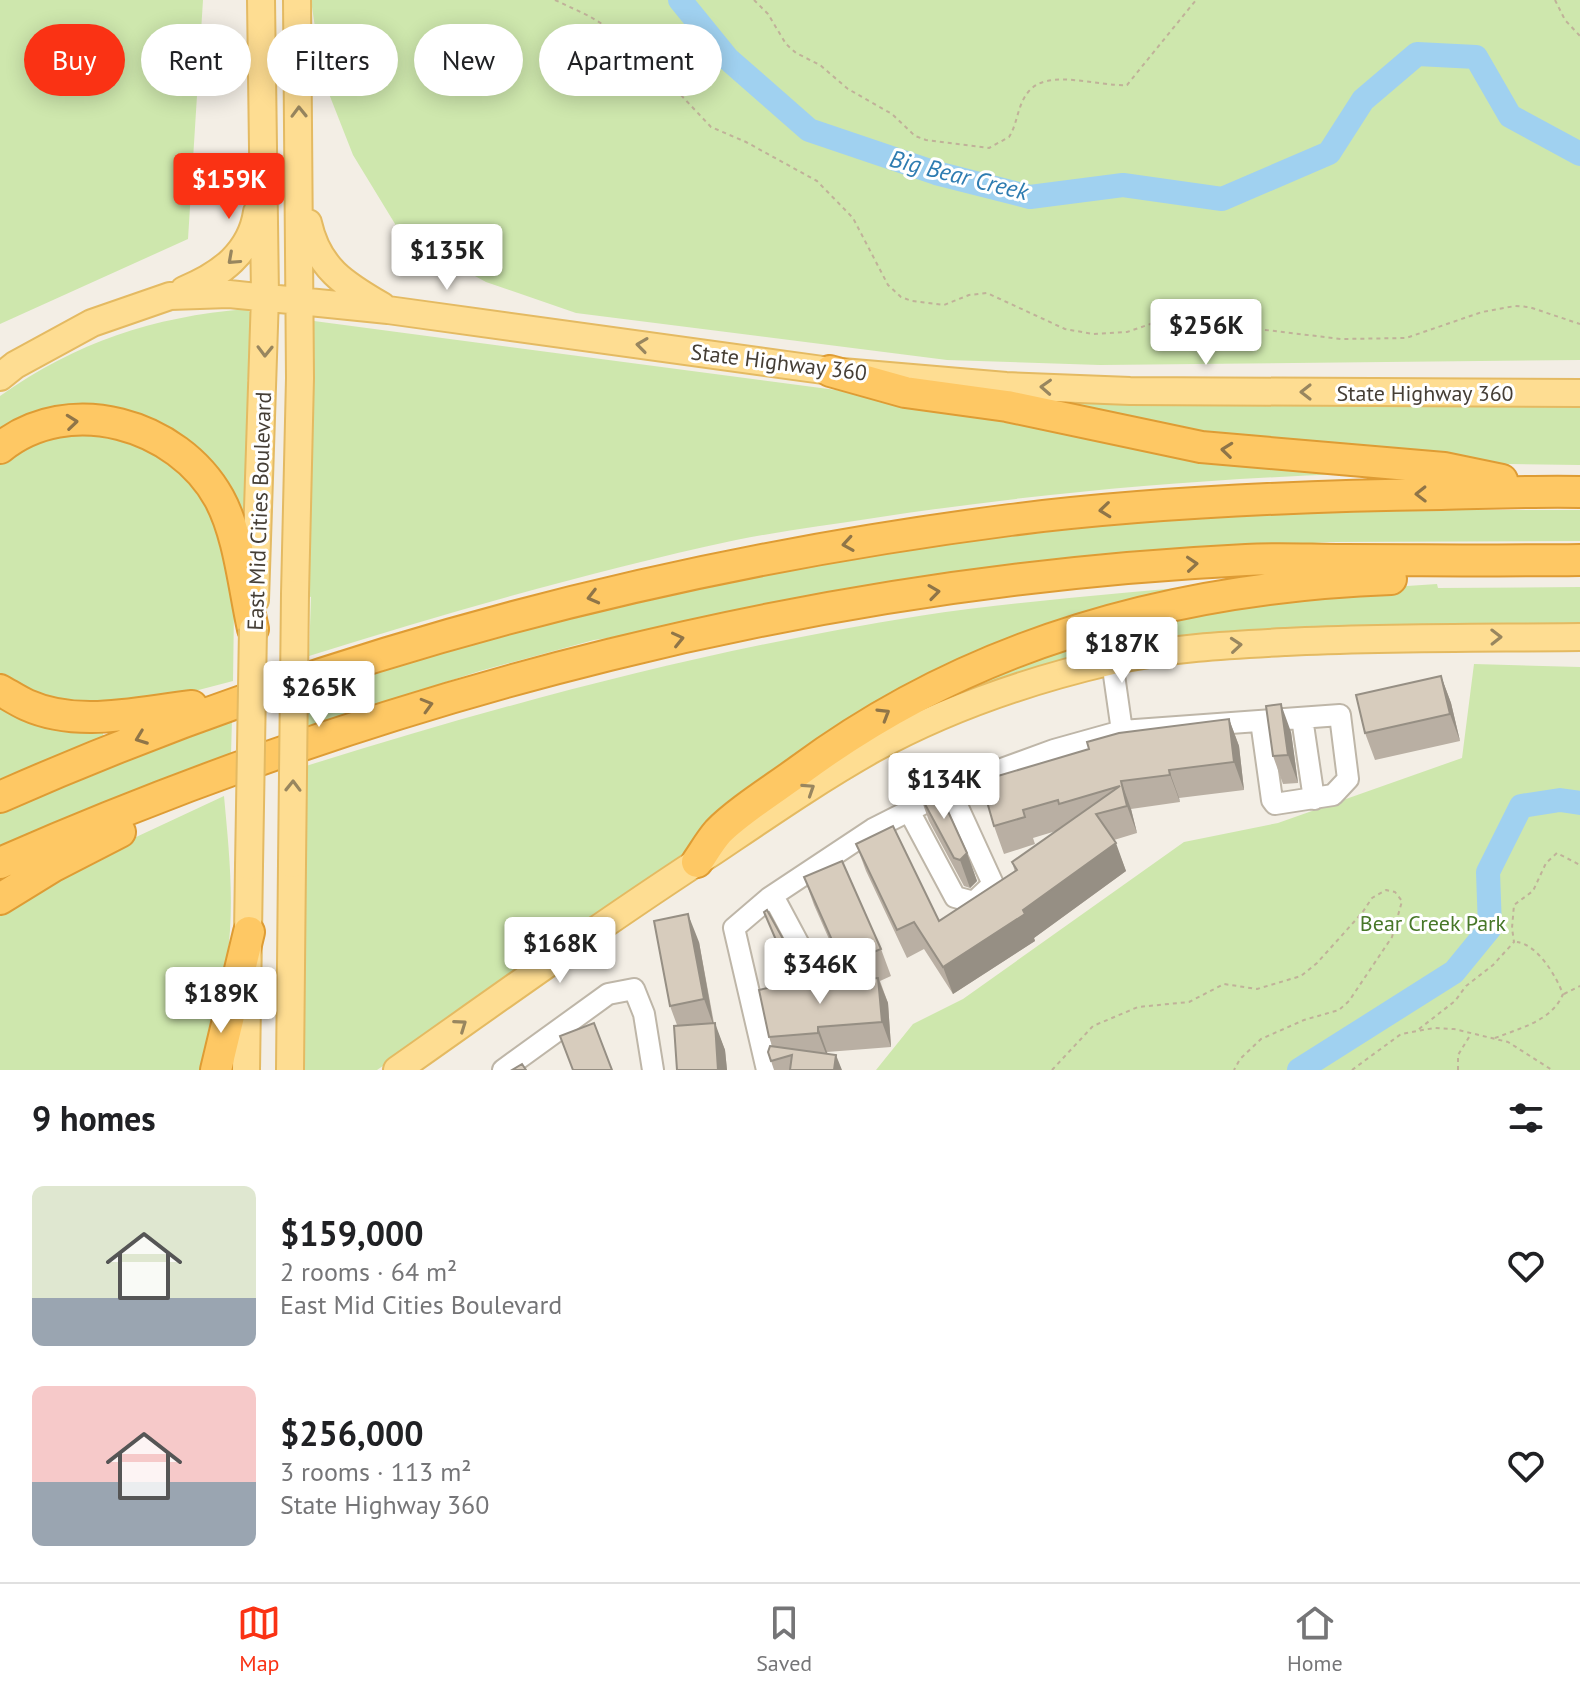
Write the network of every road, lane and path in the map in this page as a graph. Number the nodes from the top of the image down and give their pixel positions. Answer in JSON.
{"nodes":[{"id":1,"x":261,"y":0,"type":"edge"},
{"id":2,"x":297,"y":0,"type":"edge"},
{"id":3,"x":555,"y":0,"type":"edge"},
{"id":4,"x":754,"y":0,"type":"edge"},
{"id":5,"x":1196,"y":0,"type":"edge"},
{"id":6,"x":1555,"y":0,"type":"edge"},
{"id":7,"x":1580,"y":36,"type":"edge"},
{"id":8,"x":263,"y":133,"type":"junction"},
{"id":9,"x":301,"y":192,"type":"junction"},
{"id":10,"x":170,"y":296,"type":"junction"},
{"id":11,"x":265,"y":296,"type":"junction"},
{"id":12,"x":300,"y":302,"type":"junction"},
{"id":13,"x":388,"y":310,"type":"junction"},
{"id":14,"x":1580,"y":324,"type":"edge"},
{"id":15,"x":830,"y":371,"type":"junction"},
{"id":16,"x":0,"y":377,"type":"edge"},
{"id":17,"x":1580,"y":393,"type":"edge"},
{"id":18,"x":0,"y":448,"type":"edge"},
{"id":19,"x":1568,"y":491,"type":"edge"},
{"id":20,"x":1571,"y":560,"type":"edge"},
{"id":21,"x":253,"y":629,"type":"junction"},
{"id":22,"x":1580,"y":637,"type":"edge"},
{"id":23,"x":1112,"y":661,"type":"junction"},
{"id":24,"x":0,"y":690,"type":"edge"},
{"id":25,"x":240,"y":700,"type":"junction"},
{"id":26,"x":1302,"y":718,"type":"junction"},
{"id":27,"x":1261,"y":721,"type":"junction"},
{"id":28,"x":1122,"y":731,"type":"junction"},
{"id":29,"x":220,"y":774,"type":"junction"},
{"id":30,"x":950,"y":790,"type":"junction"},
{"id":31,"x":0,"y":797,"type":"edge"},
{"id":32,"x":1314,"y":799,"type":"junction"},
{"id":33,"x":909,"y":811,"type":"junction"},
{"id":34,"x":697,"y":862,"type":"junction"},
{"id":35,"x":0,"y":863,"type":"edge"},
{"id":36,"x":1580,"y":865,"type":"edge"},
{"id":37,"x":773,"y":896,"type":"junction"},
{"id":38,"x":0,"y":899,"type":"edge"},
{"id":39,"x":249,"y":932,"type":"junction"},
{"id":40,"x":1514,"y":942,"type":"junction"},
{"id":41,"x":1580,"y":986,"type":"edge"},
{"id":42,"x":1563,"y":994,"type":"junction"},
{"id":43,"x":750,"y":997,"type":"junction"},
{"id":44,"x":1419,"y":1029,"type":"junction"},
{"id":45,"x":1471,"y":1033,"type":"junction"},
{"id":46,"x":1494,"y":1038,"type":"junction"},
{"id":47,"x":216,"y":1070,"type":"edge"},
{"id":48,"x":246,"y":1070,"type":"edge"},
{"id":49,"x":290,"y":1070,"type":"edge"},
{"id":50,"x":398,"y":1070,"type":"edge"},
{"id":51,"x":503,"y":1070,"type":"edge"},
{"id":52,"x":653,"y":1070,"type":"edge"},
{"id":53,"x":767,"y":1070,"type":"edge"},
{"id":54,"x":1052,"y":1070,"type":"edge"},
{"id":55,"x":1234,"y":1070,"type":"edge"},
{"id":56,"x":1352,"y":1070,"type":"edge"},
{"id":57,"x":1458,"y":1070,"type":"edge"},
{"id":58,"x":1552,"y":1070,"type":"edge"}],
"edges":[{"from":1,"to":8,"type":"main road","name":"East Mid Cities Boulevard"},
{"from":9,"to":2,"type":"main road","name":"East Mid Cities Boulevard","one_way":true},
{"from":3,"to":14,"type":"path"},
{"from":4,"to":5,"type":"path"},
{"from":6,"to":7,"type":"path"},
{"from":8,"to":10,"type":"main road","one_way":true},
{"from":8,"to":11,"type":"main road","name":"East Mid Cities Boulevard"},
{"from":9,"to":12,"type":"main road","name":"East Mid Cities Boulevard"},
{"from":9,"to":13,"type":"main road"},
{"from":10,"to":11,"type":"main road","name":"State Highway 360"},
{"from":10,"to":16,"type":"main road","name":"State Highway 360"},
{"from":11,"to":12,"type":"main road","name":"State Highway 360"},
{"from":11,"to":21,"type":"main road","name":"East Mid Cities Boulevard","one_way":true},
{"from":12,"to":13,"type":"main road","name":"State Highway 360"},
{"from":49,"to":12,"type":"main road","name":"East Mid Cities Boulevard","one_way":true,"bridge":true},
{"from":15,"to":13,"type":"main road","name":"State Highway 360","one_way":true},
{"from":17,"to":15,"type":"main road","name":"State Highway 360","one_way":true},
{"from":19,"to":15,"type":"highway","one_way":true},
{"from":18,"to":21,"type":"highway","one_way":true},
{"from":19,"to":25,"type":"highway","one_way":true},
{"from":29,"to":20,"type":"highway","one_way":true},
{"from":34,"to":20,"type":"highway","one_way":true},
{"from":21,"to":39,"type":"main road","name":"East Mid Cities Boulevard","bridge":true},
{"from":23,"to":22,"type":"main road","one_way":true},
{"from":23,"to":28,"type":"lane"},
{"from":34,"to":23,"type":"main road","one_way":true},
{"from":24,"to":25,"type":"highway"},
{"from":25,"to":31,"type":"highway","one_way":true},
{"from":26,"to":27,"type":"lane"},
{"from":26,"to":32,"type":"lane"},
{"from":26,"to":32,"type":"lane"},
{"from":27,"to":28,"type":"lane"},
{"from":27,"to":32,"type":"lane"},
{"from":28,"to":30,"type":"lane"},
{"from":29,"to":35,"type":"highway"},
{"from":29,"to":38,"type":"highway"},
{"from":30,"to":33,"type":"lane"},
{"from":30,"to":33,"type":"lane"},
{"from":33,"to":37,"type":"lane"},
{"from":50,"to":34,"type":"main road","one_way":true},
{"from":36,"to":40,"type":"path"},
{"from":37,"to":43,"type":"lane"},
{"from":37,"to":43,"type":"lane"},
{"from":39,"to":47,"type":"highway"},
{"from":39,"to":48,"type":"main road","name":"East Mid Cities Boulevard"},
{"from":40,"to":42,"type":"path"},
{"from":40,"to":44,"type":"path"},
{"from":41,"to":42,"type":"path"},
{"from":42,"to":46,"type":"path"},
{"from":43,"to":53,"type":"lane"},
{"from":44,"to":45,"type":"path"},
{"from":44,"to":56,"type":"path"},
{"from":45,"to":46,"type":"path"},
{"from":45,"to":57,"type":"path"},
{"from":46,"to":58,"type":"path"},
{"from":51,"to":52,"type":"lane"},
{"from":54,"to":55,"type":"path"}]}
